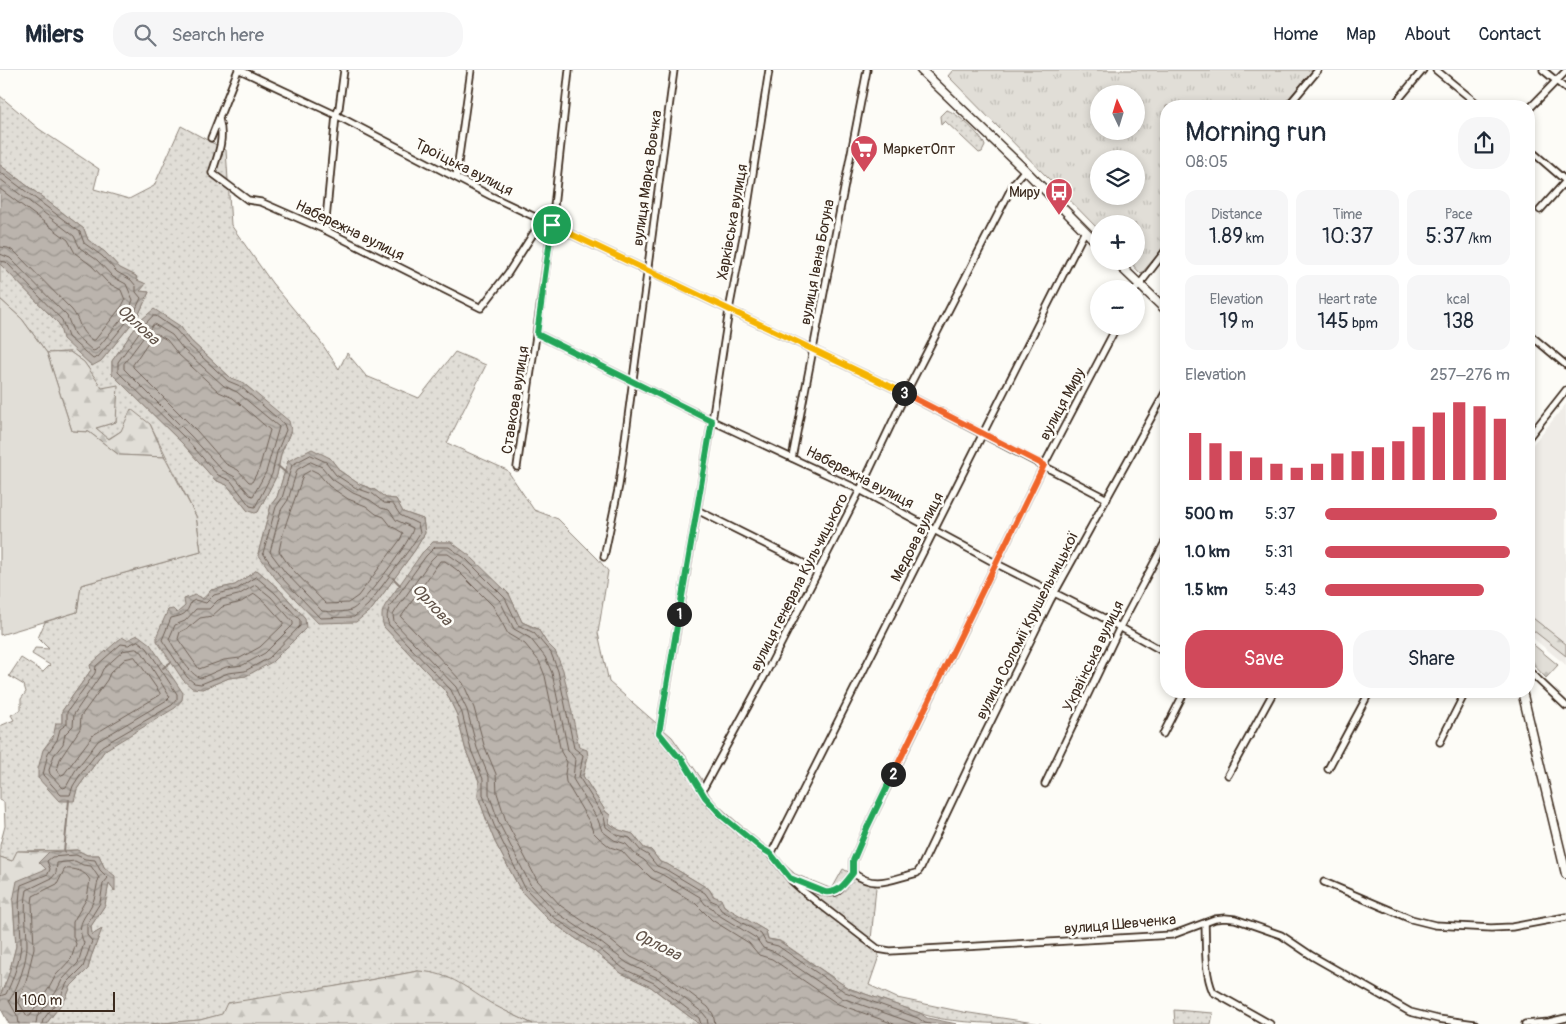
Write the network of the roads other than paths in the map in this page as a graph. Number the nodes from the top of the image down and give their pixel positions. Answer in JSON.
{"nodes":[{"id":1,"x":239,"y":70,"type":"edge"},
{"id":2,"x":344,"y":70,"type":"edge"},
{"id":3,"x":471,"y":70,"type":"edge"},
{"id":4,"x":569,"y":70,"type":"edge"},
{"id":5,"x":674,"y":70,"type":"edge"},
{"id":6,"x":769,"y":70,"type":"edge"},
{"id":7,"x":867,"y":70,"type":"edge"},
{"id":8,"x":921,"y":70,"type":"edge"},
{"id":9,"x":1318,"y":70,"type":"edge"},
{"id":10,"x":1423,"y":70,"type":"edge"},
{"id":11,"x":1436,"y":70,"type":"edge"},
{"id":12,"x":1543,"y":70,"type":"edge"},
{"id":13,"x":1566,"y":71,"type":"edge"},
{"id":14,"x":1556,"y":81,"type":"junction"},
{"id":15,"x":1566,"y":89,"type":"edge"},
{"id":16,"x":1293,"y":100,"type":"edge"},
{"id":17,"x":1398,"y":100,"type":"edge"},
{"id":18,"x":1473,"y":100,"type":"edge"},
{"id":19,"x":1535,"y":103,"type":"edge"},
{"id":20,"x":336,"y":115,"type":"junction"},
{"id":21,"x":219,"y":119,"type":"junction"},
{"id":22,"x":211,"y":138,"type":"dead end"},
{"id":23,"x":1535,"y":153,"type":"edge"},
{"id":24,"x":1025,"y":170,"type":"junction"},
{"id":25,"x":456,"y":177,"type":"junction"},
{"id":26,"x":1566,"y":181,"type":"edge"},
{"id":27,"x":553,"y":210,"type":"junction"},
{"id":28,"x":1540,"y":210,"type":"dead end"},
{"id":29,"x":542,"y":220,"type":"junction"},
{"id":30,"x":552,"y":225,"type":"junction"},
{"id":31,"x":325,"y":230,"type":"junction"},
{"id":32,"x":1085,"y":231,"type":"junction"},
{"id":33,"x":1090,"y":236,"type":"edge"},
{"id":34,"x":1160,"y":258,"type":"edge"},
{"id":35,"x":648,"y":270,"type":"junction"},
{"id":36,"x":1123,"y":270,"type":"edge"},
{"id":37,"x":1132,"y":280,"type":"edge"},
{"id":38,"x":1143,"y":280,"type":"edge"},
{"id":39,"x":1145,"y":293,"type":"edge"},
{"id":40,"x":1160,"y":305,"type":"edge"},
{"id":41,"x":729,"y":310,"type":"junction"},
{"id":42,"x":537,"y":334,"type":"junction"},
{"id":43,"x":1112,"y":335,"type":"edge"},
{"id":44,"x":1535,"y":339,"type":"edge"},
{"id":45,"x":813,"y":349,"type":"junction"},
{"id":46,"x":1566,"y":365,"type":"edge"},
{"id":47,"x":632,"y":382,"type":"junction"},
{"id":48,"x":1566,"y":390,"type":"edge"},
{"id":49,"x":906,"y":394,"type":"junction"},
{"id":50,"x":1160,"y":402,"type":"edge"},
{"id":51,"x":712,"y":421,"type":"junction"},
{"id":52,"x":1535,"y":429,"type":"edge"},
{"id":53,"x":984,"y":434,"type":"junction"},
{"id":54,"x":792,"y":458,"type":"junction"},
{"id":55,"x":1044,"y":465,"type":"junction"},
{"id":56,"x":517,"y":467,"type":"dead end"},
{"id":57,"x":860,"y":490,"type":"junction"},
{"id":58,"x":1107,"y":498,"type":"junction"},
{"id":59,"x":697,"y":510,"type":"junction"},
{"id":60,"x":934,"y":529,"type":"junction"},
{"id":61,"x":1160,"y":551,"type":"edge"},
{"id":62,"x":604,"y":557,"type":"dead end"},
{"id":63,"x":997,"y":564,"type":"junction"},
{"id":64,"x":819,"y":571,"type":"junction"},
{"id":65,"x":1055,"y":592,"type":"junction"},
{"id":66,"x":1120,"y":627,"type":"junction"},
{"id":67,"x":1160,"y":650,"type":"edge"},
{"id":68,"x":1535,"y":677,"type":"edge"},
{"id":69,"x":1181,"y":698,"type":"edge"},
{"id":70,"x":1270,"y":698,"type":"edge"},
{"id":71,"x":1366,"y":698,"type":"edge"},
{"id":72,"x":1462,"y":698,"type":"edge"},
{"id":73,"x":1524,"y":698,"type":"edge"},
{"id":74,"x":1566,"y":706,"type":"edge"},
{"id":75,"x":1163,"y":734,"type":"dead end"},
{"id":76,"x":1440,"y":742,"type":"dead end"},
{"id":77,"x":1328,"y":769,"type":"dead end"},
{"id":78,"x":1228,"y":775,"type":"dead end"},
{"id":79,"x":1045,"y":784,"type":"dead end"},
{"id":80,"x":702,"y":791,"type":"junction"},
{"id":81,"x":771,"y":854,"type":"junction"},
{"id":82,"x":853,"y":873,"type":"junction"},
{"id":83,"x":1566,"y":874,"type":"edge"},
{"id":84,"x":790,"y":878,"type":"junction"},
{"id":85,"x":1324,"y":882,"type":"dead end"},
{"id":86,"x":1566,"y":917,"type":"edge"},
{"id":87,"x":1205,"y":923,"type":"junction"},
{"id":88,"x":1566,"y":1018,"type":"edge"},
{"id":89,"x":1270,"y":1024,"type":"edge"},
{"id":90,"x":1475,"y":1024,"type":"edge"},
{"id":91,"x":1524,"y":1024,"type":"edge"}],
"edges":[{"from":1,"to":20,"type":"street","name":"Троїцька вулиця"},
{"from":1,"to":21,"type":"street"},
{"from":2,"to":20,"type":"street"},
{"from":3,"to":25,"type":"street"},
{"from":4,"to":27,"type":"street","name":"Ставкова вулиця"},
{"from":5,"to":35,"type":"street","name":"вулиця Марка Вовчка"},
{"from":6,"to":41,"type":"street","name":"Харківська вулиця"},
{"from":7,"to":45,"type":"street","name":"вулиця Івана Богуна"},
{"from":8,"to":24,"type":"street"},
{"from":9,"to":16,"type":"street"},
{"from":10,"to":17,"type":"street"},
{"from":11,"to":18,"type":"street"},
{"from":12,"to":14,"type":"street"},
{"from":13,"to":14,"type":"street"},
{"from":14,"to":15,"type":"street"},
{"from":14,"to":19,"type":"street"},
{"from":20,"to":25,"type":"street","name":"Троїцька вулиця"},
{"from":20,"to":31,"type":"street"},
{"from":21,"to":22,"type":"street"},
{"from":21,"to":31,"type":"street","name":"Набережна вулиця"},
{"from":23,"to":26,"type":"street"},
{"from":24,"to":32,"type":"street"},
{"from":24,"to":49,"type":"street","name":"вулиця генерала Кульчицького"},
{"from":25,"to":29,"type":"street","name":"Троїцька вулиця"},
{"from":26,"to":28,"type":"street"},
{"from":27,"to":29,"type":"street"},
{"from":27,"to":30,"type":"street","name":"Ставкова вулиця"},
{"from":29,"to":30,"type":"street","name":"Троїцька вулиця"},
{"from":29,"to":31,"type":"street","name":"Набережна вулиця"},
{"from":30,"to":35,"type":"street","name":"Троїцька вулиця"},
{"from":30,"to":42,"type":"street","name":"Ставкова вулиця"},
{"from":32,"to":33,"type":"street"},
{"from":32,"to":53,"type":"street","name":"Медова вулиця"},
{"from":34,"to":38,"type":"street"},
{"from":35,"to":41,"type":"street","name":"Троїцька вулиця"},
{"from":35,"to":47,"type":"street","name":"вулиця Марка Вовчка"},
{"from":36,"to":37,"type":"street"},
{"from":39,"to":40,"type":"street"},
{"from":41,"to":45,"type":"street","name":"Троїцька вулиця"},
{"from":41,"to":51,"type":"street","name":"Харківська вулиця"},
{"from":42,"to":47,"type":"street","name":"Набережна вулиця"},
{"from":42,"to":56,"type":"street","name":"Ставкова вулиця"},
{"from":43,"to":55,"type":"street","name":"вулиця Миру"},
{"from":44,"to":46,"type":"street"},
{"from":45,"to":49,"type":"street","name":"Троїцька вулиця"},
{"from":45,"to":54,"type":"street","name":"вулиця Івана Богуна"},
{"from":47,"to":51,"type":"street","name":"Набережна вулиця"},
{"from":47,"to":62,"type":"street","name":"вулиця Марка Вовчка"},
{"from":48,"to":52,"type":"street"},
{"from":49,"to":53,"type":"street","name":"Троїцька вулиця"},
{"from":49,"to":57,"type":"street","name":"вулиця генерала Кульчицького"},
{"from":50,"to":58,"type":"street","name":"вулиця Соломії Крушельницької"},
{"from":51,"to":54,"type":"street","name":"Набережна вулиця"},
{"from":51,"to":59,"type":"street","name":"Харківська вулиця"},
{"from":53,"to":55,"type":"street","name":"Троїцька вулиця"},
{"from":53,"to":60,"type":"street","name":"Медова вулиця"},
{"from":54,"to":57,"type":"street","name":"Набережна вулиця"},
{"from":55,"to":58,"type":"street","name":"Троїцька вулиця"},
{"from":55,"to":63,"type":"street","name":"вулиця Миру"},
{"from":57,"to":60,"type":"street","name":"Набережна вулиця"},
{"from":57,"to":64,"type":"street","name":"вулиця генерала Кульчицького"},
{"from":58,"to":65,"type":"street","name":"вулиця Соломії Крушельницької"},
{"from":59,"to":64,"type":"street"},
{"from":59,"to":80,"type":"street","name":"Харківська вулиця"},
{"from":60,"to":63,"type":"street","name":"Набережна вулиця"},
{"from":60,"to":81,"type":"street","name":"Медова вулиця"},
{"from":61,"to":66,"type":"street","name":"Українська вулиця"},
{"from":63,"to":65,"type":"street","name":"Набережна вулиця"},
{"from":63,"to":82,"type":"street","name":"вулиця Миру"},
{"from":64,"to":80,"type":"street","name":"вулиця генерала Кульчицького"},
{"from":65,"to":66,"type":"street","name":"Набережна вулиця"},
{"from":65,"to":82,"type":"street","name":"вулиця Соломії Крушельницької"},
{"from":66,"to":67,"type":"street","name":"Набережна вулиця"},
{"from":66,"to":79,"type":"street","name":"Українська вулиця"},
{"from":68,"to":74,"type":"street"},
{"from":69,"to":75,"type":"street"},
{"from":70,"to":78,"type":"street"},
{"from":71,"to":77,"type":"street"},
{"from":72,"to":76,"type":"street"},
{"from":73,"to":83,"type":"street"},
{"from":80,"to":81,"type":"street"},
{"from":81,"to":84,"type":"street"},
{"from":82,"to":84,"type":"street"},
{"from":84,"to":87,"type":"street","name":"вулиця Шевченка"},
{"from":85,"to":86,"type":"street"},
{"from":87,"to":89,"type":"street"},
{"from":87,"to":90,"type":"street","name":"вулиця Шевченка"},
{"from":88,"to":91,"type":"street"}]}
